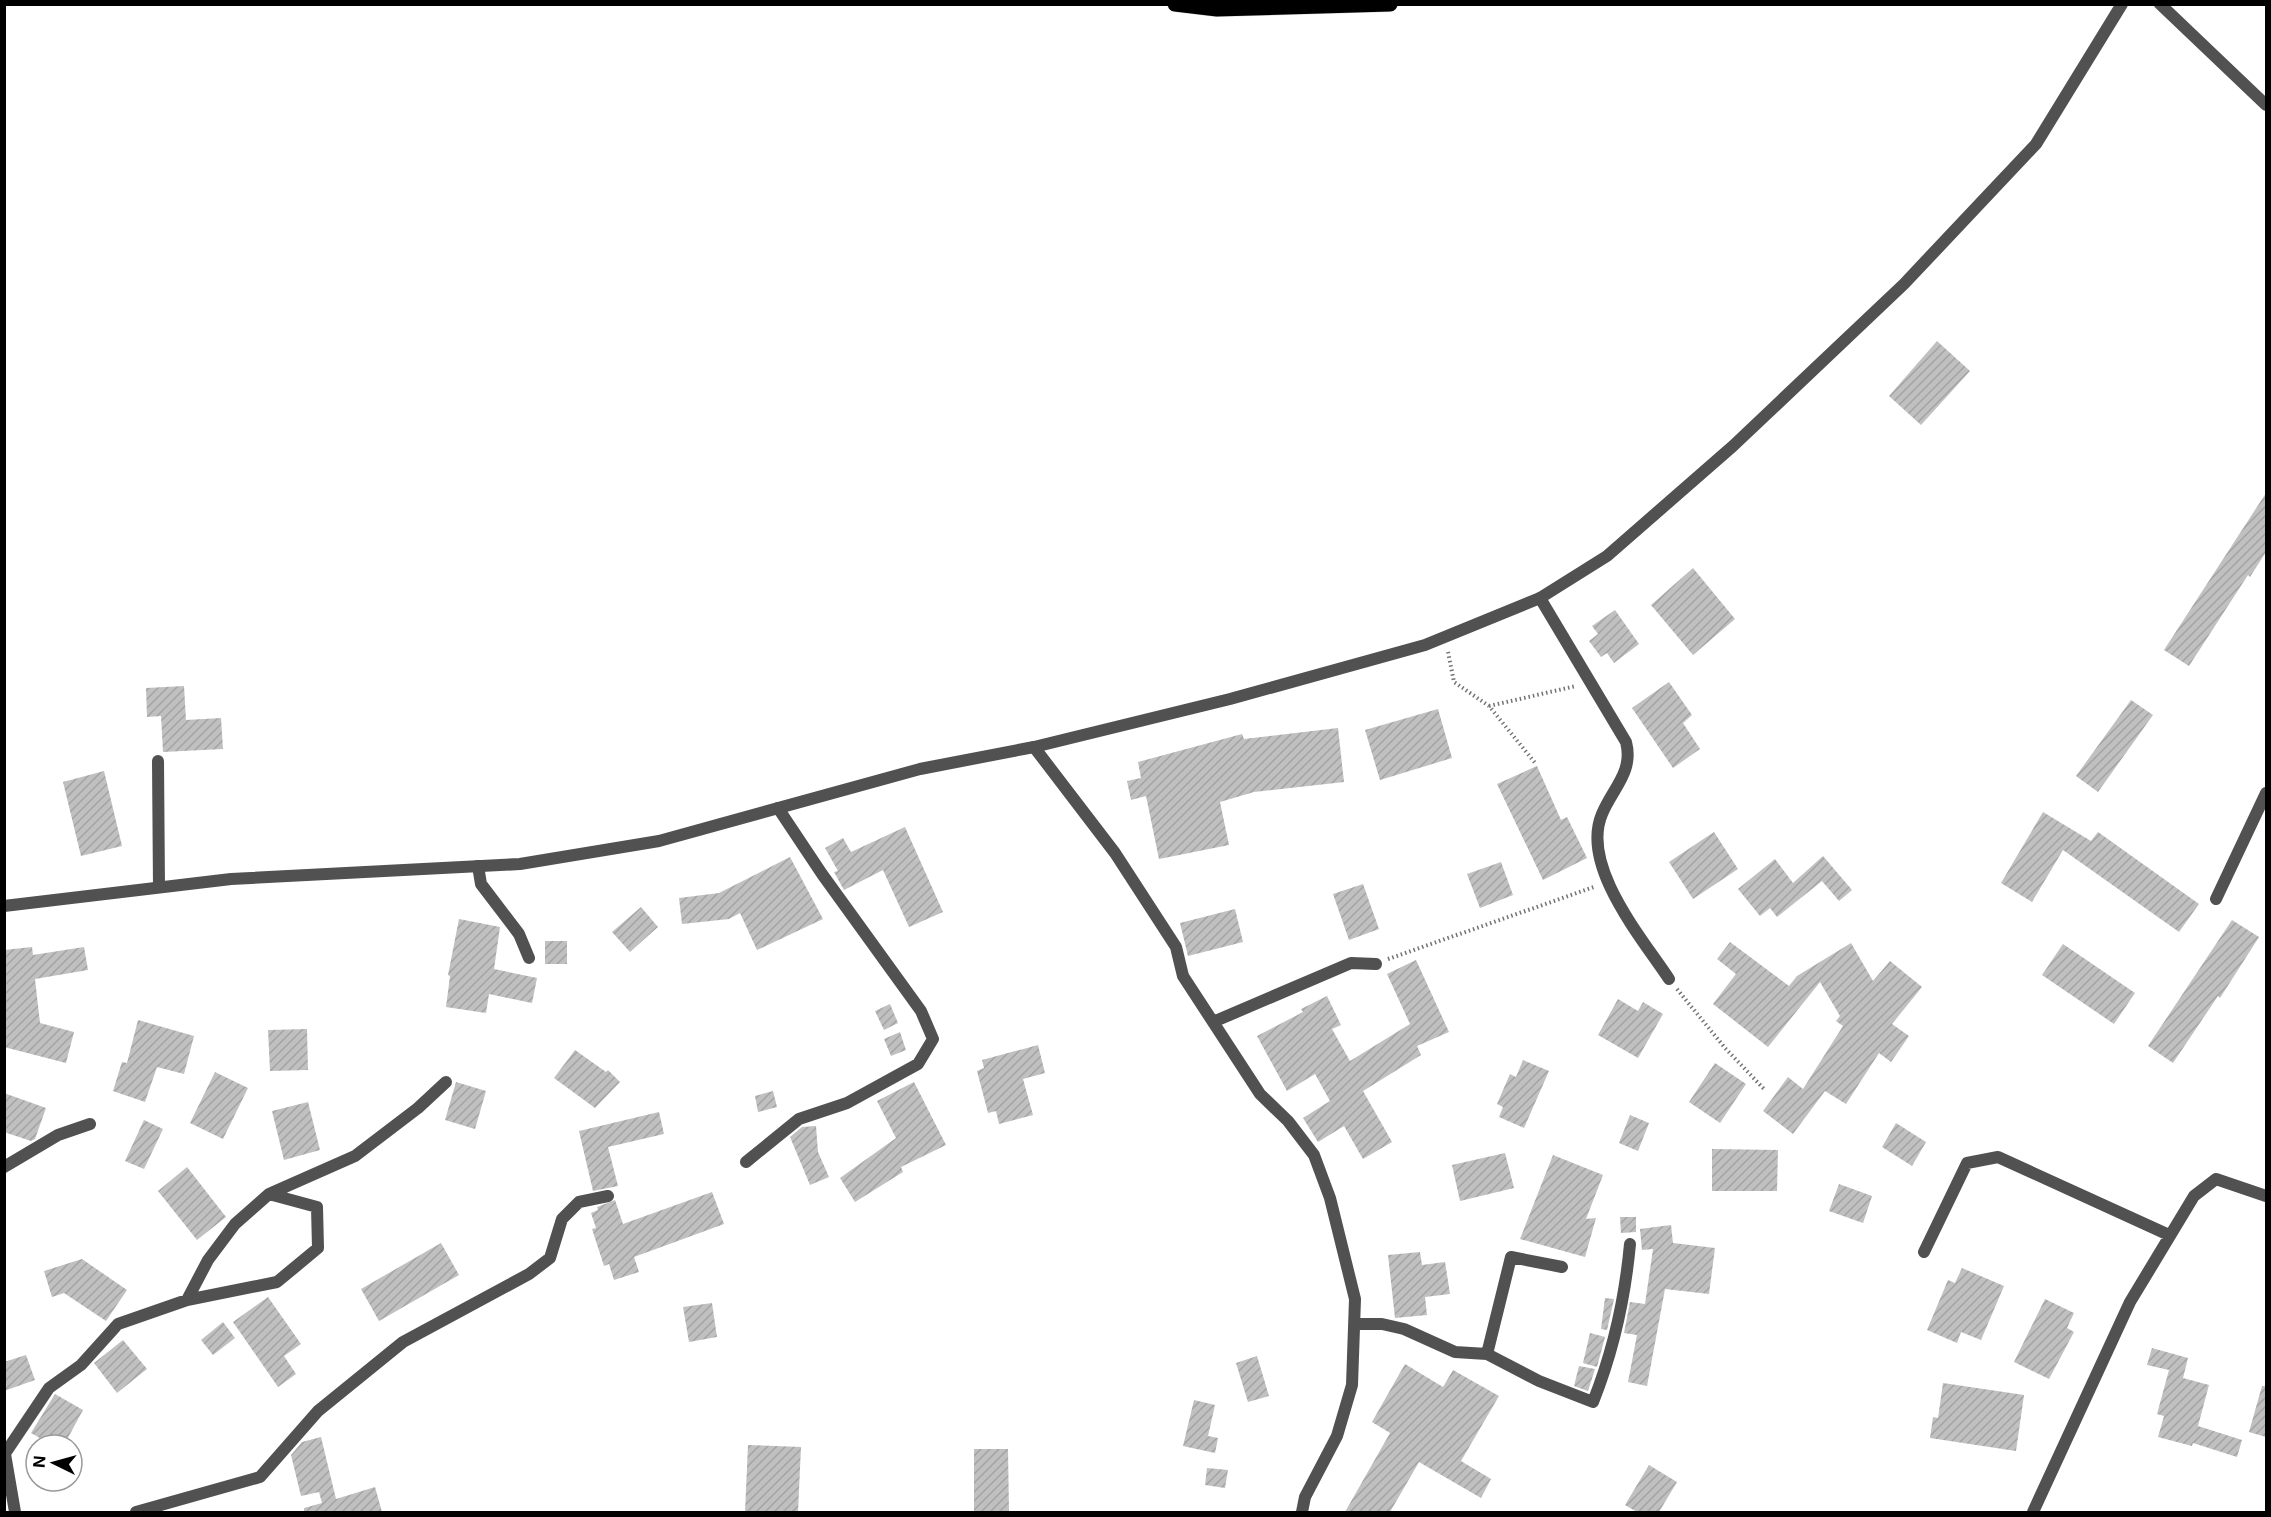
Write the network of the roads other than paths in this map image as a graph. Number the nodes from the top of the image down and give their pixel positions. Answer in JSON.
{"nodes":[{"id":1,"x":1175,"y":4,"type":"edge"},
{"id":2,"x":1390,"y":4,"type":"edge"},
{"id":3,"x":2122,"y":4,"type":"edge"},
{"id":4,"x":2160,"y":4,"type":"edge"},
{"id":5,"x":2266,"y":105,"type":"edge"},
{"id":6,"x":1540,"y":598,"type":"junction"},
{"id":7,"x":1034,"y":747,"type":"junction"},
{"id":8,"x":158,"y":761,"type":"dead end"},
{"id":9,"x":2266,"y":792,"type":"edge"},
{"id":10,"x":778,"y":808,"type":"junction"},
{"id":11,"x":478,"y":866,"type":"junction"},
{"id":12,"x":159,"y":887,"type":"junction"},
{"id":13,"x":2216,"y":898,"type":"dead end"},
{"id":14,"x":4,"y":906,"type":"edge"},
{"id":15,"x":529,"y":958,"type":"dead end"},
{"id":16,"x":1376,"y":964,"type":"road end"},
{"id":17,"x":1669,"y":980,"type":"road end"},
{"id":18,"x":1212,"y":1022,"type":"junction"},
{"id":19,"x":447,"y":1082,"type":"dead end"},
{"id":20,"x":90,"y":1124,"type":"dead end"},
{"id":21,"x":746,"y":1162,"type":"dead end"},
{"id":22,"x":4,"y":1167,"type":"edge"},
{"id":23,"x":269,"y":1194,"type":"junction"},
{"id":24,"x":608,"y":1196,"type":"dead end"},
{"id":25,"x":2266,"y":1196,"type":"edge"},
{"id":26,"x":2169,"y":1235,"type":"junction"},
{"id":27,"x":1630,"y":1244,"type":"dead end"},
{"id":28,"x":1924,"y":1252,"type":"dead end"},
{"id":29,"x":1562,"y":1267,"type":"dead end"},
{"id":30,"x":187,"y":1300,"type":"junction"},
{"id":31,"x":1354,"y":1324,"type":"junction"},
{"id":32,"x":1487,"y":1354,"type":"junction"},
{"id":33,"x":5,"y":1454,"type":"edge"},
{"id":34,"x":15,"y":1512,"type":"edge"},
{"id":35,"x":136,"y":1512,"type":"edge"},
{"id":36,"x":1302,"y":1512,"type":"edge"},
{"id":37,"x":2033,"y":1512,"type":"edge"}],
"edges":[{"from":1,"to":2,"type":"main road"},
{"from":3,"to":6,"type":"street"},
{"from":4,"to":5,"type":"street"},
{"from":6,"to":7,"type":"street"},
{"from":6,"to":17,"type":"street"},
{"from":7,"to":10,"type":"street"},
{"from":7,"to":18,"type":"street"},
{"from":8,"to":12,"type":"street"},
{"from":9,"to":13,"type":"street"},
{"from":10,"to":11,"type":"street"},
{"from":10,"to":21,"type":"street"},
{"from":11,"to":12,"type":"street"},
{"from":11,"to":15,"type":"street"},
{"from":12,"to":14,"type":"street"},
{"from":16,"to":18,"type":"street"},
{"from":18,"to":31,"type":"street"},
{"from":19,"to":23,"type":"street"},
{"from":20,"to":22,"type":"street"},
{"from":23,"to":30,"type":"street"},
{"from":23,"to":30,"type":"street"},
{"from":24,"to":35,"type":"street"},
{"from":25,"to":26,"type":"street"},
{"from":26,"to":28,"type":"street"},
{"from":26,"to":37,"type":"street"},
{"from":27,"to":32,"type":"street"},
{"from":29,"to":32,"type":"street"},
{"from":30,"to":33,"type":"street"},
{"from":31,"to":32,"type":"street"},
{"from":31,"to":36,"type":"street"},
{"from":33,"to":34,"type":"street"}]}
